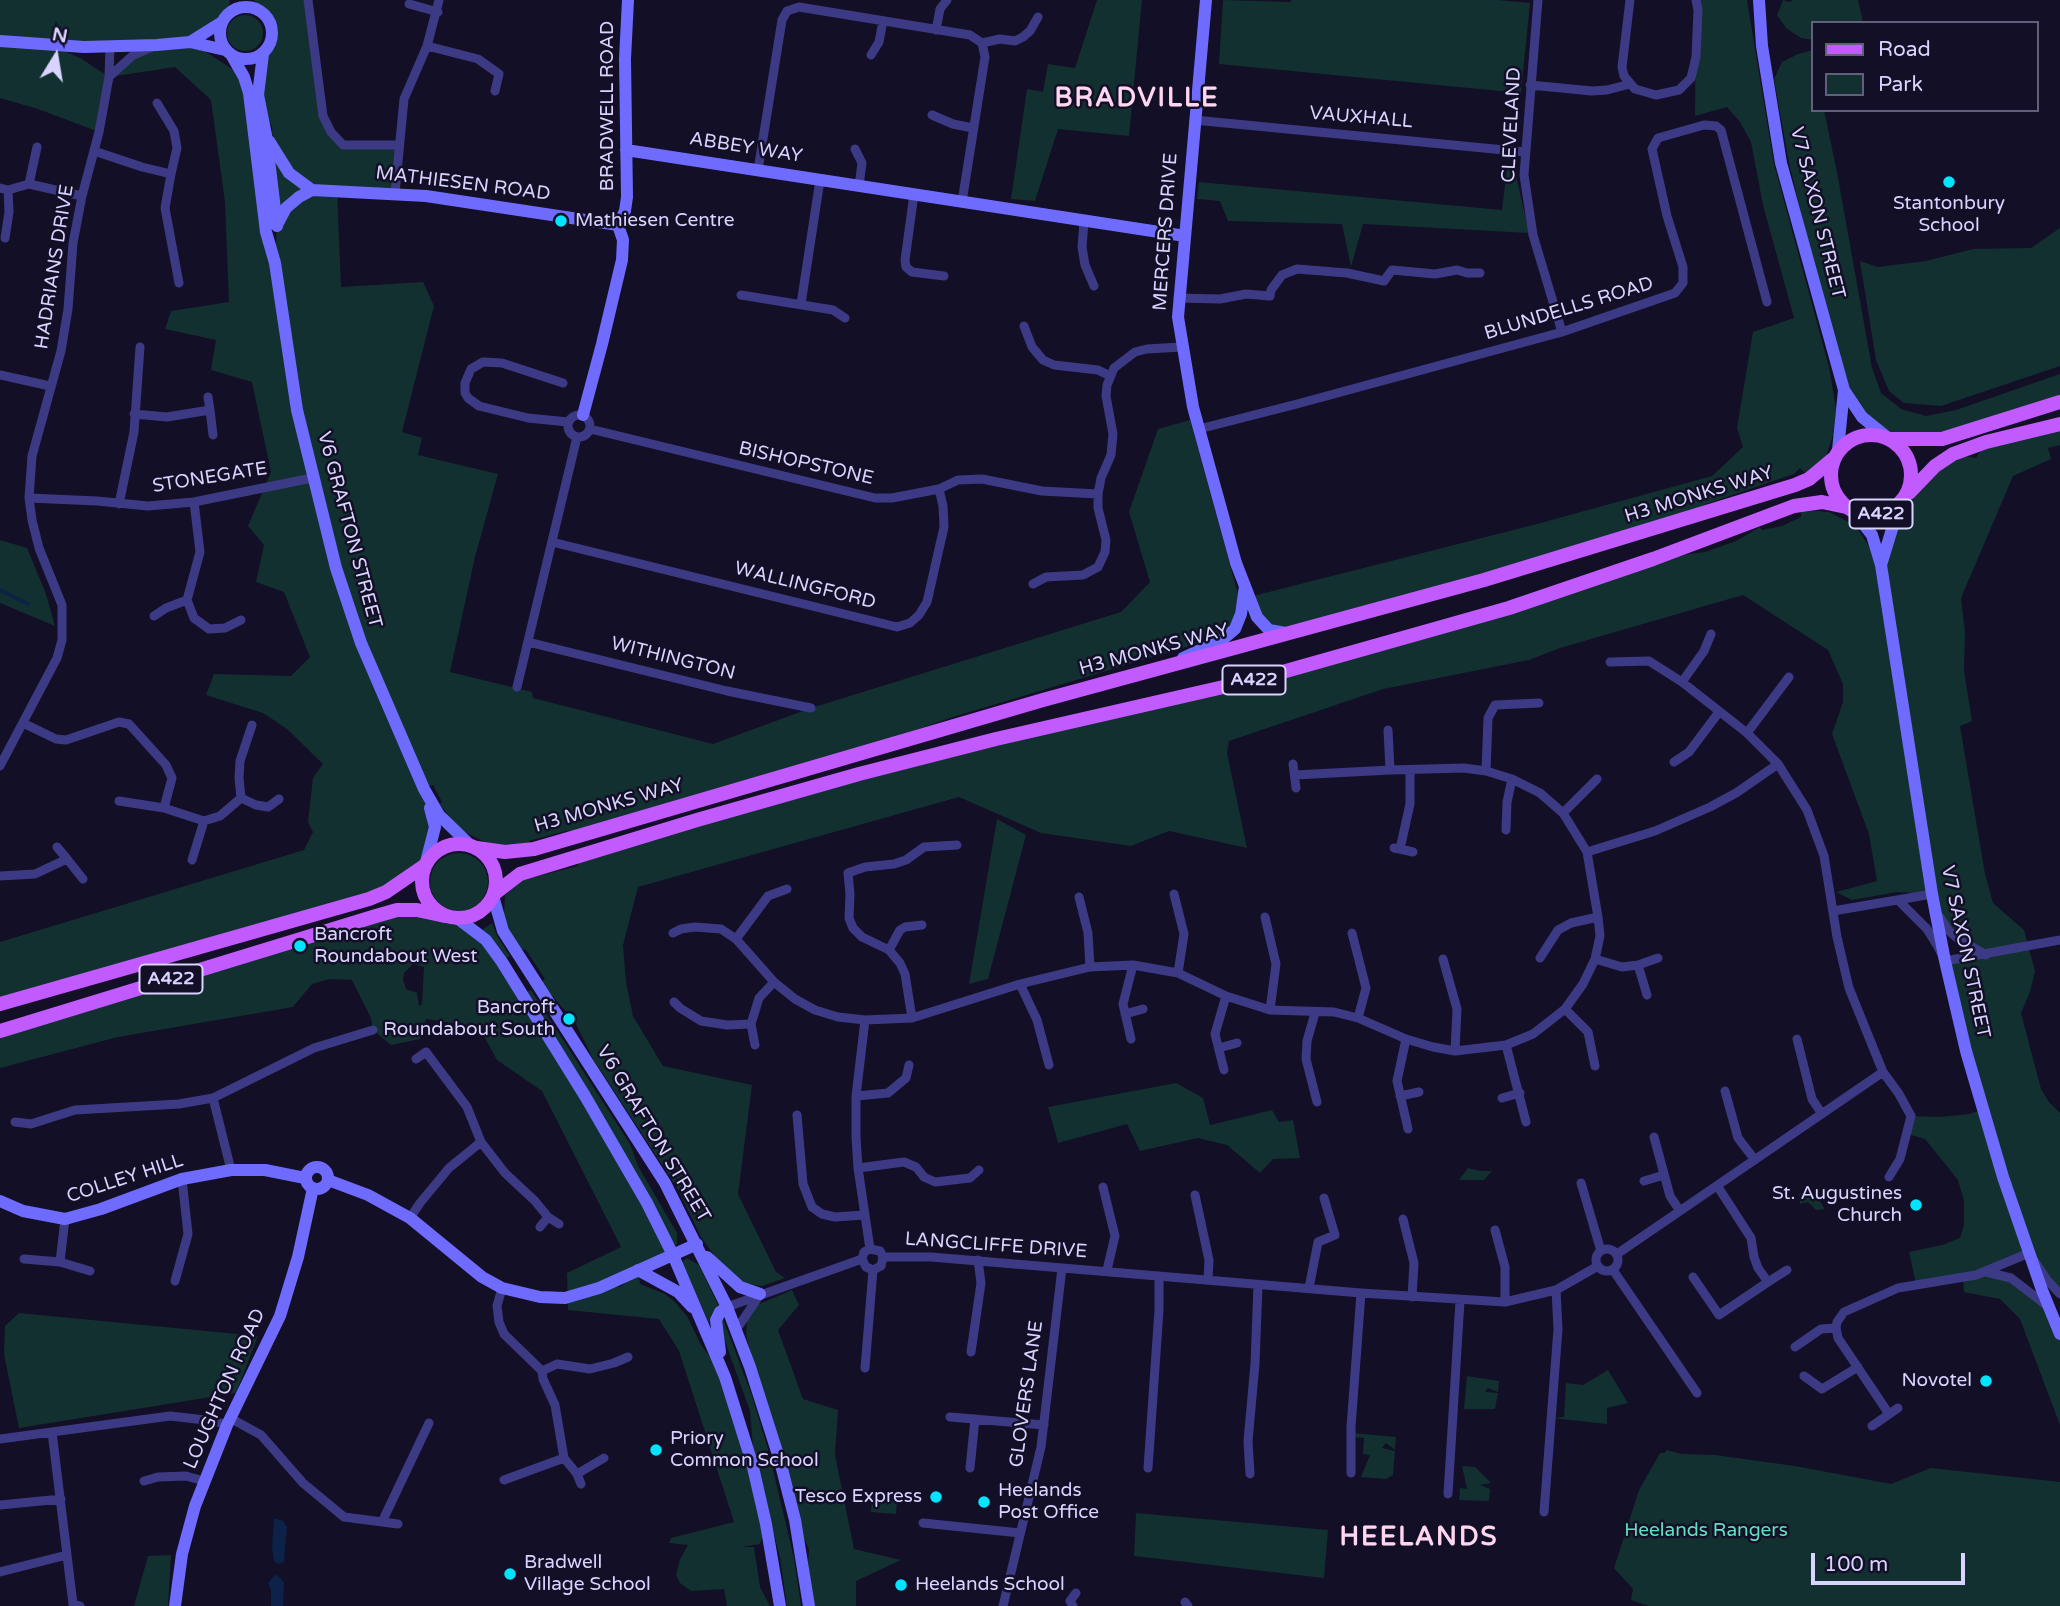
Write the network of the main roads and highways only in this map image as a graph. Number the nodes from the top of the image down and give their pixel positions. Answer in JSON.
{"nodes":[{"id":1,"x":2060,"y":402,"type":"edge"},
{"id":2,"x":2060,"y":424,"type":"edge"},
{"id":3,"x":1890,"y":439,"type":"junction"},
{"id":4,"x":1836,"y":454,"type":"junction"},
{"id":5,"x":1902,"y":500,"type":"junction"},
{"id":6,"x":1850,"y":510,"type":"junction"},
{"id":7,"x":473,"y":846,"type":"junction"},
{"id":8,"x":425,"y":864,"type":"junction"},
{"id":9,"x":494,"y":895,"type":"junction"},
{"id":10,"x":451,"y":917,"type":"junction"},
{"id":11,"x":0,"y":1004,"type":"edge"},
{"id":12,"x":0,"y":1031,"type":"edge"}],
"edges":[{"from":1,"to":3,"type":"main road","number":"A422"},
{"from":2,"to":5,"type":"main road","number":"A422"},
{"from":3,"to":4,"type":"main road","number":"A422"},
{"from":3,"to":5,"type":"main road","number":"A422"},
{"from":4,"to":6,"type":"main road","number":"A422"},
{"from":4,"to":7,"type":"main road","name":"H3 MONKS WAY","number":"A422"},
{"from":5,"to":6,"type":"main road","number":"A422"},
{"from":6,"to":9,"type":"main road","name":"H3 MONKS WAY","number":"A422"},
{"from":7,"to":8,"type":"main road","number":"A422"},
{"from":7,"to":9,"type":"main road"},
{"from":8,"to":10,"type":"main road"},
{"from":8,"to":11,"type":"main road","number":"A422"},
{"from":9,"to":10,"type":"main road","number":"A422"},
{"from":10,"to":12,"type":"main road","number":"A422"}]}
